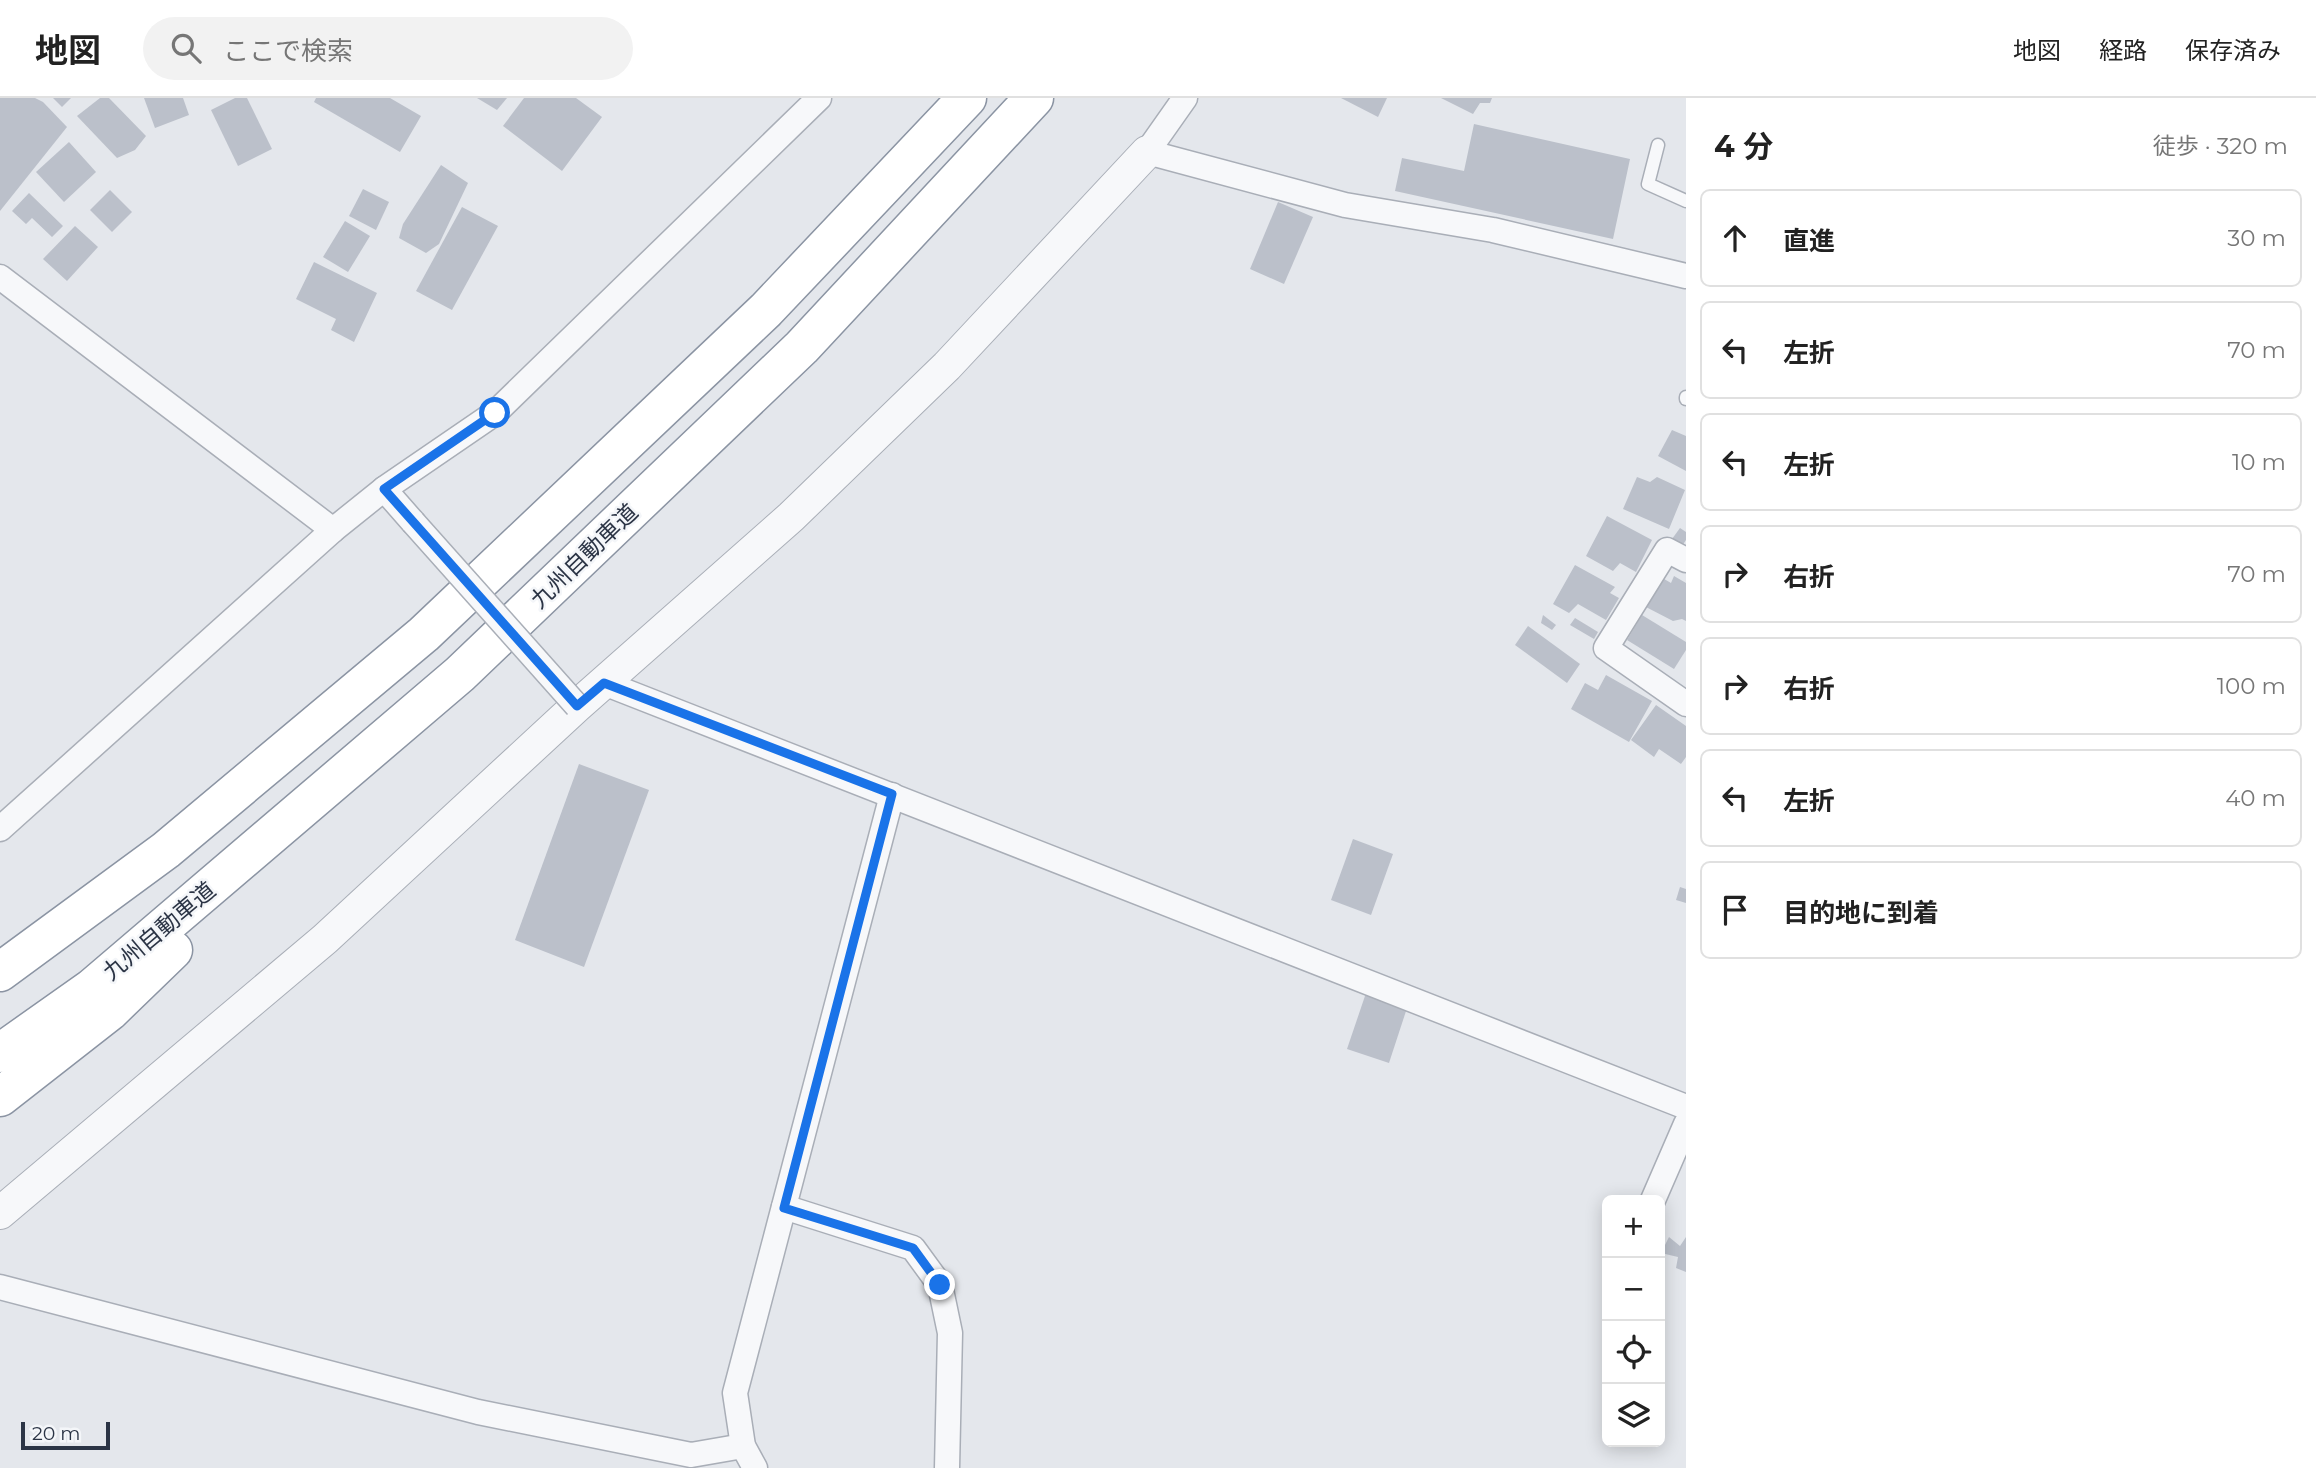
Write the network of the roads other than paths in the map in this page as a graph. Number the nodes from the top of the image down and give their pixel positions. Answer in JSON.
{"nodes":[{"id":1,"x":819,"y":98,"type":"edge"},
{"id":2,"x":967,"y":98,"type":"edge"},
{"id":3,"x":1034,"y":98,"type":"edge"},
{"id":4,"x":1185,"y":98,"type":"edge"},
{"id":5,"x":1658,"y":145,"type":"dead end"},
{"id":6,"x":1147,"y":152,"type":"junction"},
{"id":7,"x":1686,"y":201,"type":"edge"},
{"id":8,"x":1686,"y":276,"type":"edge"},
{"id":9,"x":0,"y":277,"type":"edge"},
{"id":10,"x":384,"y":489,"type":"junction"},
{"id":11,"x":333,"y":530,"type":"junction"},
{"id":12,"x":1686,"y":560,"type":"edge"},
{"id":13,"x":460,"y":674,"type":"junction"},
{"id":14,"x":604,"y":683,"type":"junction"},
{"id":15,"x":1686,"y":704,"type":"edge"},
{"id":16,"x":577,"y":706,"type":"junction"},
{"id":17,"x":892,"y":794,"type":"junction"},
{"id":18,"x":0,"y":829,"type":"edge"},
{"id":19,"x":7,"y":965,"type":"edge"},
{"id":20,"x":0,"y":1053,"type":"edge"},
{"id":21,"x":0,"y":1097,"type":"edge"},
{"id":22,"x":1686,"y":1107,"type":"edge"},
{"id":23,"x":1686,"y":1124,"type":"edge"},
{"id":24,"x":1655,"y":1195,"type":"edge"},
{"id":25,"x":784,"y":1208,"type":"junction"},
{"id":26,"x":0,"y":1213,"type":"edge"},
{"id":27,"x":0,"y":1287,"type":"edge"},
{"id":28,"x":743,"y":1446,"type":"junction"},
{"id":29,"x":755,"y":1468,"type":"edge"},
{"id":30,"x":947,"y":1468,"type":"edge"}],
"edges":[{"from":1,"to":10,"type":"street"},
{"from":2,"to":19,"type":"highway"},
{"from":3,"to":13,"type":"highway","name":"九州自動車道"},
{"from":4,"to":6,"type":"street"},
{"from":5,"to":7,"type":"lane"},
{"from":6,"to":8,"type":"street"},
{"from":6,"to":14,"type":"street"},
{"from":9,"to":11,"type":"street"},
{"from":10,"to":11,"type":"street"},
{"from":10,"to":16,"type":"street","bridge":true},
{"from":11,"to":18,"type":"street"},
{"from":12,"to":15,"type":"street"},
{"from":13,"to":20,"type":"highway","name":"九州自動車道"},
{"from":13,"to":21,"type":"highway"},
{"from":14,"to":16,"type":"street"},
{"from":14,"to":17,"type":"street"},
{"from":16,"to":26,"type":"street"},
{"from":17,"to":22,"type":"street"},
{"from":17,"to":25,"type":"street"},
{"from":23,"to":24,"type":"street"},
{"from":25,"to":28,"type":"street"},
{"from":25,"to":30,"type":"street"},
{"from":27,"to":28,"type":"street"},
{"from":28,"to":29,"type":"street"}]}
